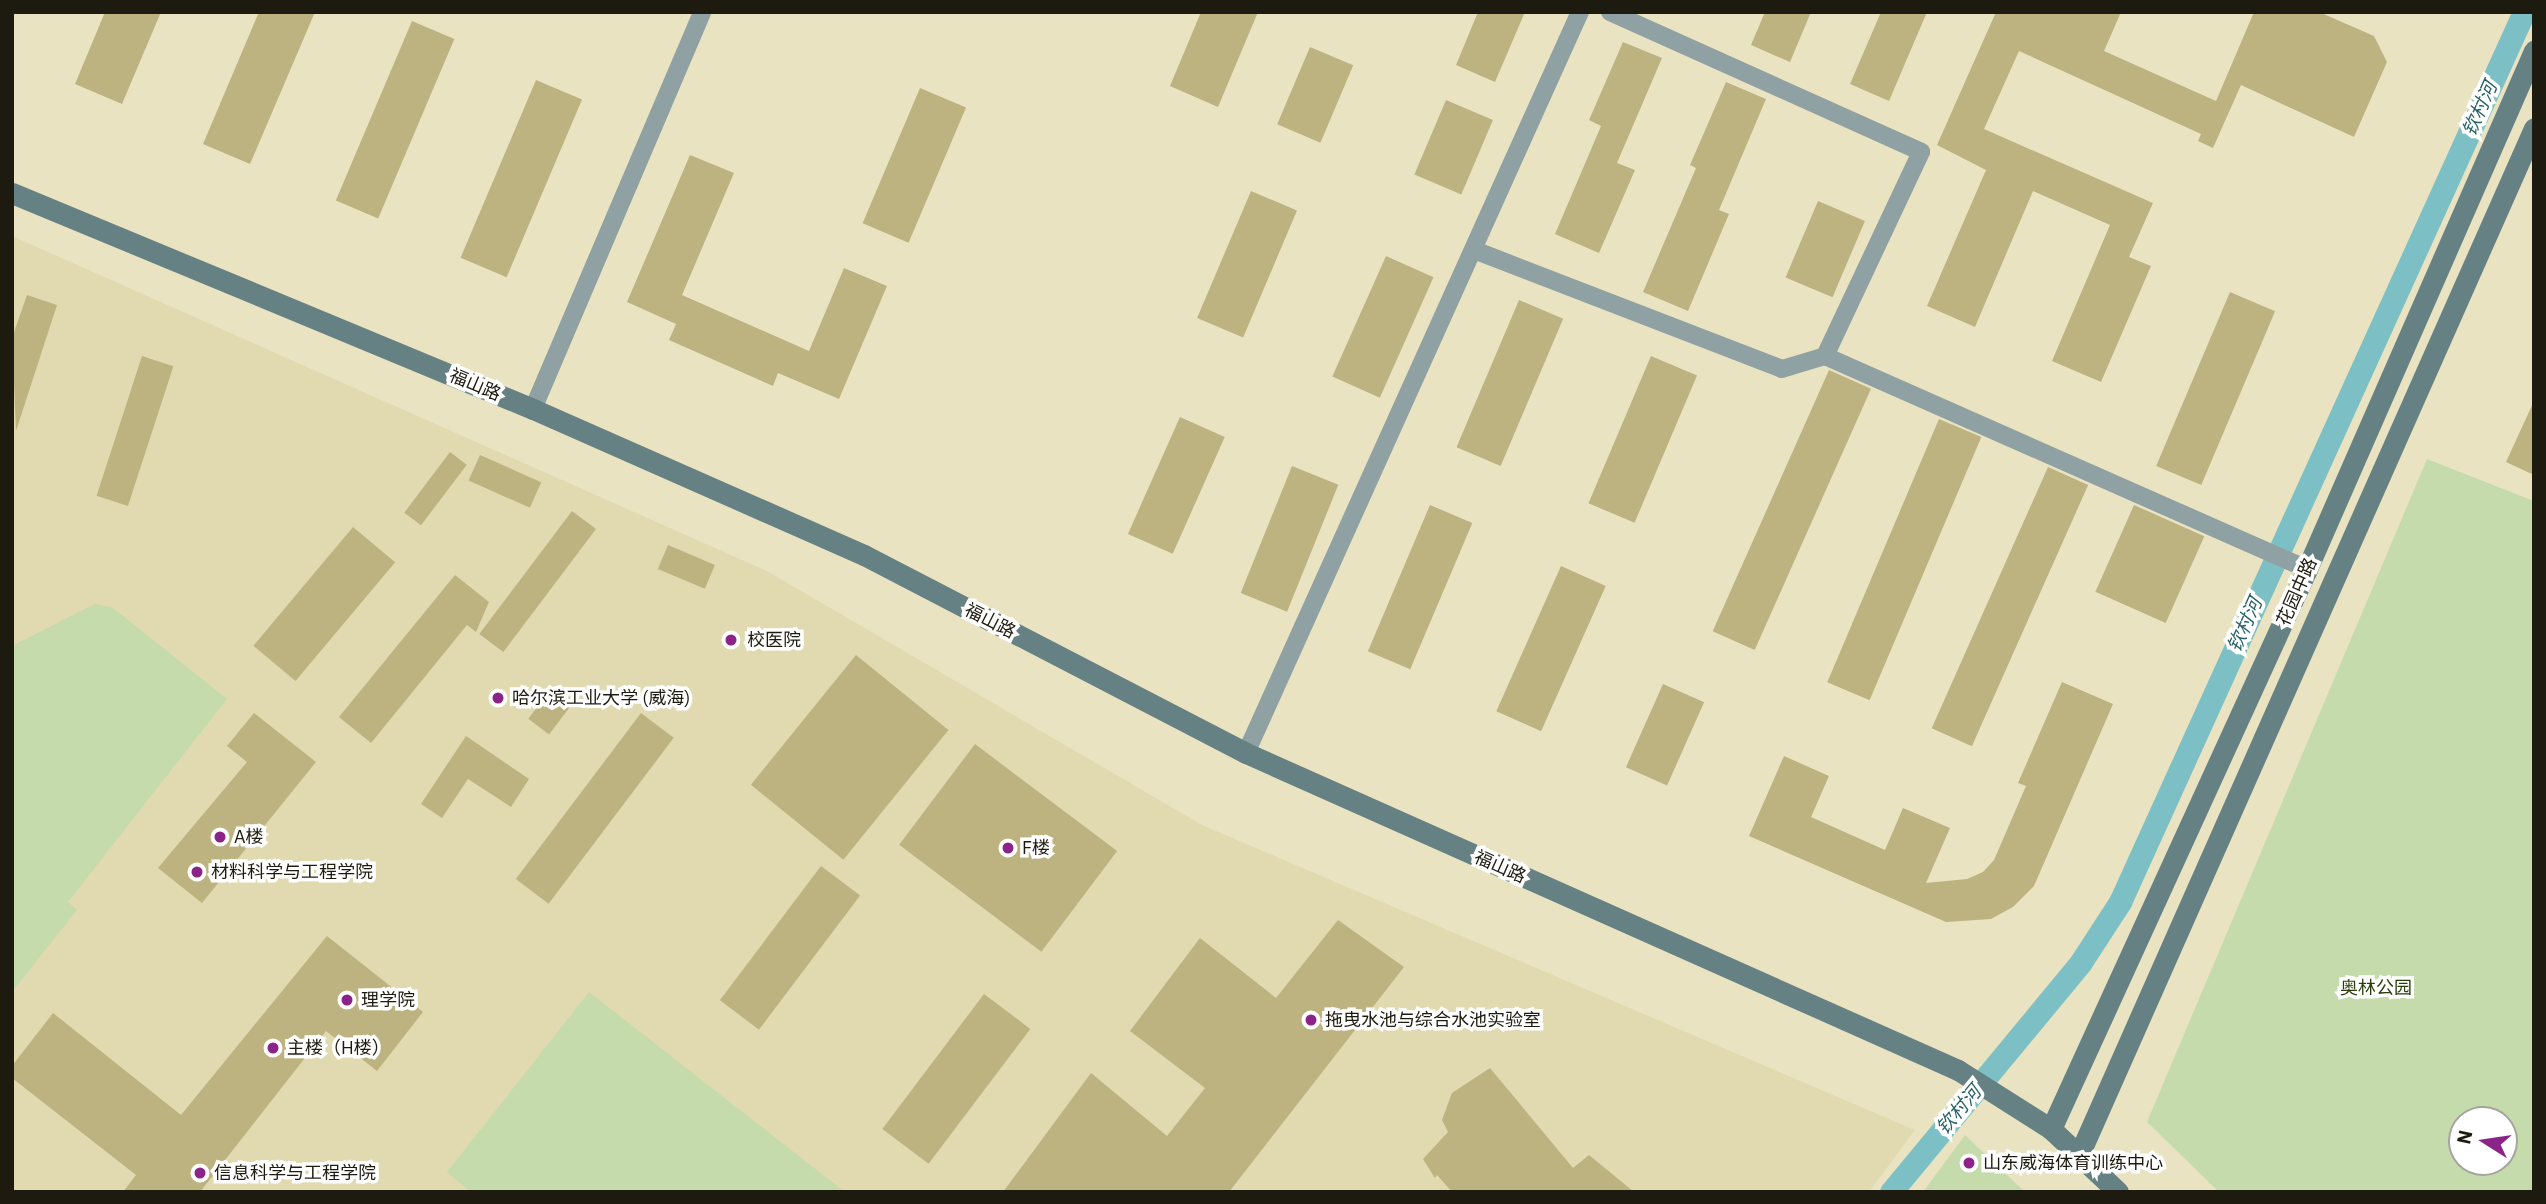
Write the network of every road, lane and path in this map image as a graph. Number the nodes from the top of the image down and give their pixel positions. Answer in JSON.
{"nodes":[{"id":1,"x":702,"y":12,"type":"edge"},
{"id":2,"x":1580,"y":12,"type":"edge"},
{"id":3,"x":1609,"y":12,"type":"edge"},
{"id":4,"x":2534,"y":51,"type":"edge"},
{"id":5,"x":2534,"y":128,"type":"edge"},
{"id":6,"x":12,"y":193,"type":"edge"},
{"id":7,"x":1474,"y":250,"type":"junction"},
{"id":8,"x":1825,"y":356,"type":"junction"},
{"id":9,"x":533,"y":409,"type":"junction"},
{"id":10,"x":2298,"y":565,"type":"junction"},
{"id":11,"x":1246,"y":753,"type":"junction"},
{"id":12,"x":2051,"y":1129,"type":"junction"},
{"id":13,"x":2079,"y":1155,"type":"junction"},
{"id":14,"x":2118,"y":1192,"type":"edge"}],
"edges":[{"from":1,"to":9,"type":"street"},
{"from":2,"to":7,"type":"street"},
{"from":3,"to":8,"type":"street"},
{"from":4,"to":10,"type":"main road","name":"花园中路"},
{"from":5,"to":13,"type":"main road"},
{"from":6,"to":9,"type":"main road","name":"福山路"},
{"from":7,"to":8,"type":"street"},
{"from":7,"to":11,"type":"street"},
{"from":8,"to":10,"type":"street"},
{"from":9,"to":11,"type":"main road","name":"福山路"},
{"from":10,"to":12,"type":"main road","name":"花园中路"},
{"from":11,"to":12,"type":"main road","name":"福山路"},
{"from":12,"to":13,"type":"main road"},
{"from":13,"to":14,"type":"main road"}]}
